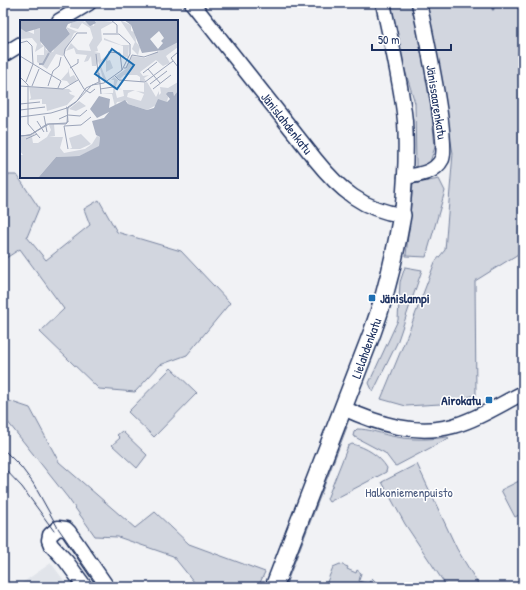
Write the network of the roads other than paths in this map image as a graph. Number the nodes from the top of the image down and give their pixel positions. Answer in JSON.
{"nodes":[{"id":1,"x":89,"y":3,"type":"edge"},
{"id":2,"x":192,"y":3,"type":"edge"},
{"id":3,"x":383,"y":3,"type":"edge"},
{"id":4,"x":419,"y":3,"type":"edge"},
{"id":5,"x":61,"y":20,"type":"edge"},
{"id":6,"x":20,"y":45,"type":"edge"},
{"id":7,"x":3,"y":55,"type":"edge"},
{"id":8,"x":405,"y":177,"type":"junction"},
{"id":9,"x":402,"y":215,"type":"junction"},
{"id":10,"x":523,"y":393,"type":"edge"},
{"id":11,"x":343,"y":408,"type":"junction"},
{"id":12,"x":85,"y":587,"type":"edge"},
{"id":13,"x":107,"y":587,"type":"edge"},
{"id":14,"x":274,"y":587,"type":"edge"}],
"edges":[{"from":1,"to":5,"type":"street"},
{"from":2,"to":9,"type":"street","name":"Jänislahdenkatu"},
{"from":3,"to":8,"type":"street","name":"Lielahdenkatu"},
{"from":4,"to":8,"type":"street","name":"Jänissaarenkatu"},
{"from":6,"to":7,"type":"street"},
{"from":8,"to":9,"type":"street","name":"Lielahdenkatu"},
{"from":9,"to":11,"type":"main road","name":"Lielahdenkatu"},
{"from":10,"to":11,"type":"street"},
{"from":11,"to":14,"type":"main road","name":"Lielahdenkatu"},
{"from":12,"to":13,"type":"street"}]}
